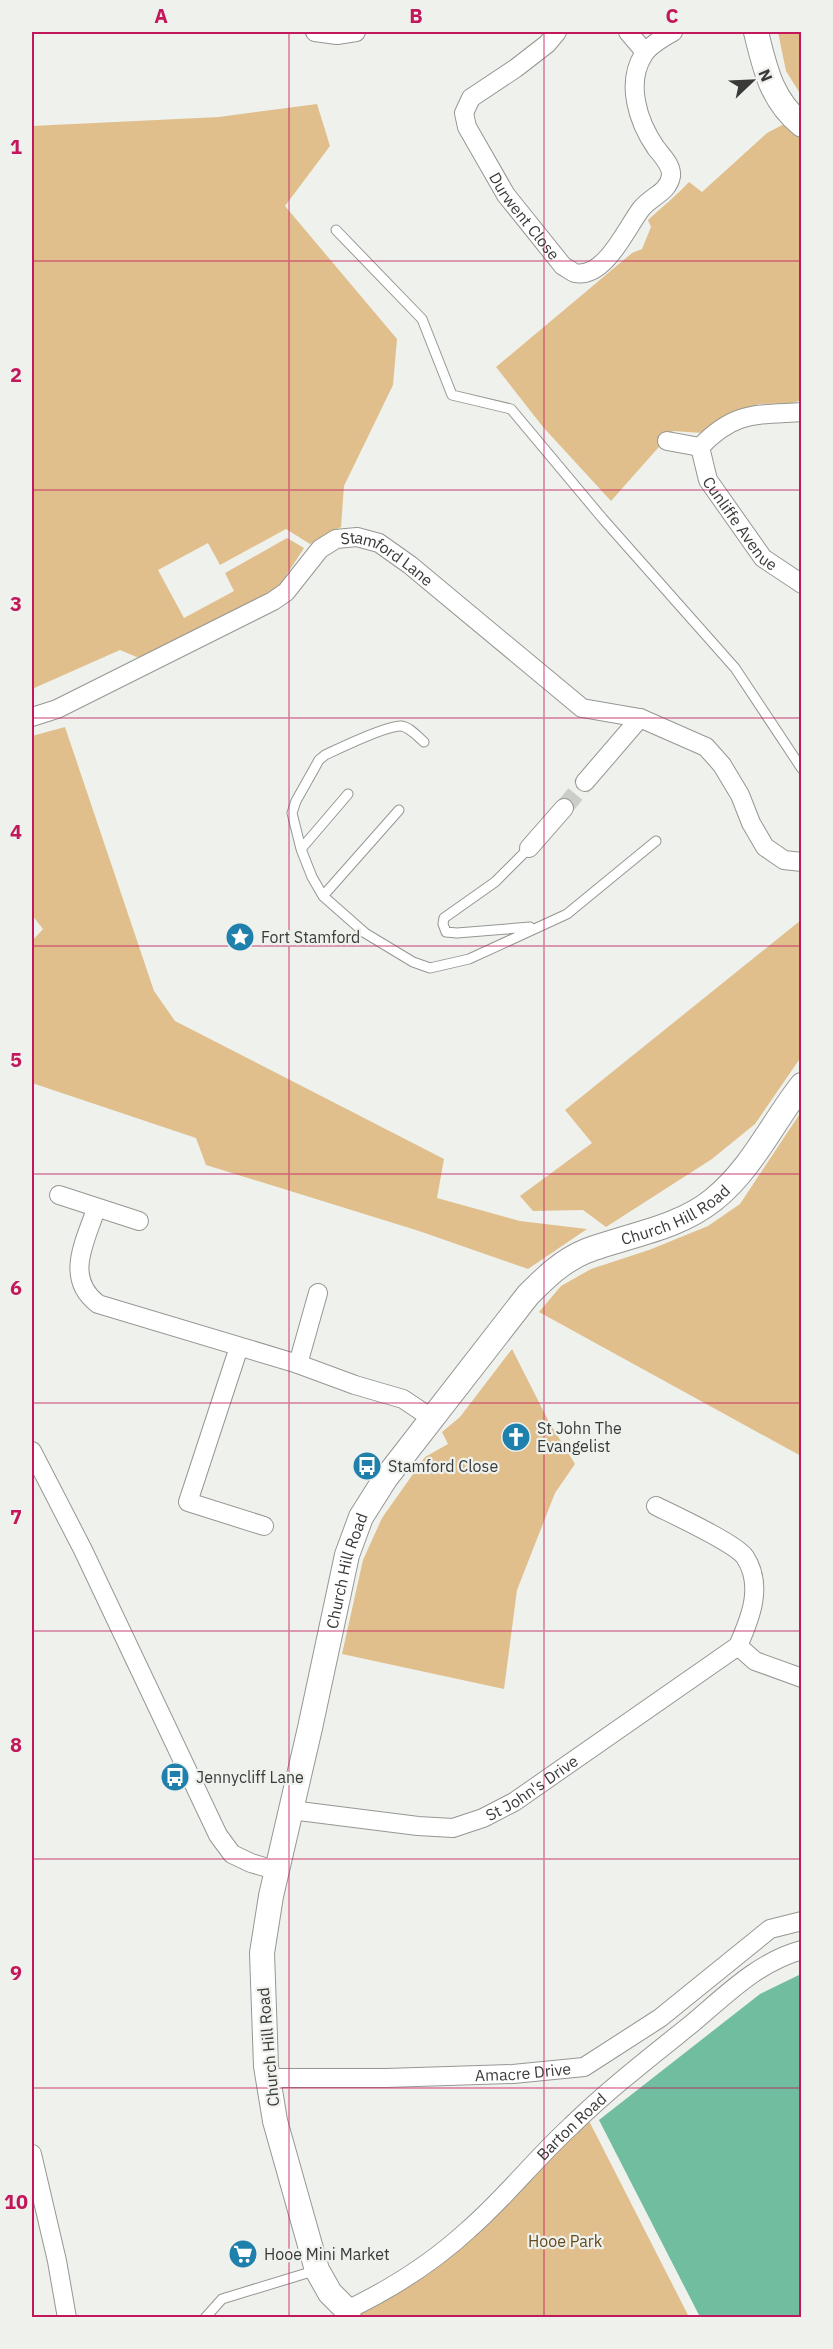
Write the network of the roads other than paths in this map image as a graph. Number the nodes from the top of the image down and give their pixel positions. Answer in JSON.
{"nodes":[{"id":1,"x":315,"y":32,"type":"edge"},
{"id":2,"x":356,"y":32,"type":"edge"},
{"id":3,"x":558,"y":32,"type":"edge"},
{"id":4,"x":628,"y":32,"type":"edge"},
{"id":5,"x":673,"y":32,"type":"edge"},
{"id":6,"x":756,"y":32,"type":"edge"},
{"id":7,"x":645,"y":52,"type":"junction"},
{"id":8,"x":801,"y":125,"type":"edge"},
{"id":9,"x":336,"y":230,"type":"dead end"},
{"id":10,"x":801,"y":412,"type":"edge"},
{"id":11,"x":667,"y":441,"type":"dead end"},
{"id":12,"x":700,"y":447,"type":"junction"},
{"id":13,"x":801,"y":584,"type":"edge"},
{"id":14,"x":32,"y":717,"type":"edge"},
{"id":15,"x":639,"y":718,"type":"junction"},
{"id":16,"x":424,"y":742,"type":"dead end"},
{"id":17,"x":801,"y":769,"type":"edge"},
{"id":18,"x":585,"y":782,"type":"tunnel mouth"},
{"id":19,"x":348,"y":795,"type":"dead end"},
{"id":20,"x":564,"y":808,"type":"tunnel mouth"},
{"id":21,"x":399,"y":810,"type":"dead end"},
{"id":22,"x":656,"y":842,"type":"dead end"},
{"id":23,"x":528,"y":848,"type":"joint"},
{"id":24,"x":301,"y":849,"type":"junction"},
{"id":25,"x":801,"y":861,"type":"edge"},
{"id":26,"x":323,"y":896,"type":"junction"},
{"id":27,"x":539,"y":926,"type":"junction"},
{"id":28,"x":801,"y":1085,"type":"edge"},
{"id":29,"x":59,"y":1195,"type":"dead end"},
{"id":30,"x":96,"y":1209,"type":"junction"},
{"id":31,"x":139,"y":1221,"type":"dead end"},
{"id":32,"x":318,"y":1293,"type":"dead end"},
{"id":33,"x":239,"y":1347,"type":"junction"},
{"id":34,"x":297,"y":1364,"type":"junction"},
{"id":35,"x":433,"y":1419,"type":"junction"},
{"id":36,"x":32,"y":1451,"type":"edge"},
{"id":37,"x":656,"y":1506,"type":"dead end"},
{"id":38,"x":264,"y":1526,"type":"dead end"},
{"id":39,"x":738,"y":1646,"type":"junction"},
{"id":40,"x":801,"y":1678,"type":"edge"},
{"id":41,"x":291,"y":1810,"type":"junction"},
{"id":42,"x":278,"y":1871,"type":"junction"},
{"id":43,"x":801,"y":1922,"type":"edge"},
{"id":44,"x":801,"y":1950,"type":"edge"},
{"id":45,"x":268,"y":2078,"type":"junction"},
{"id":46,"x":32,"y":2154,"type":"edge"},
{"id":47,"x":317,"y":2270,"type":"junction"},
{"id":48,"x":348,"y":2314,"type":"edge"},
{"id":49,"x":67,"y":2318,"type":"edge"},
{"id":50,"x":205,"y":2318,"type":"edge"}],
"edges":[{"from":1,"to":2,"type":"street"},
{"from":3,"to":7,"type":"street","name":"Durwent Close"},
{"from":4,"to":7,"type":"street"},
{"from":5,"to":7,"type":"street"},
{"from":6,"to":8,"type":"street"},
{"from":9,"to":17,"type":"lane"},
{"from":10,"to":12,"type":"street"},
{"from":11,"to":12,"type":"street"},
{"from":12,"to":13,"type":"street","name":"Cunliffe Avenue"},
{"from":14,"to":15,"type":"street","name":"Stamford Lane"},
{"from":15,"to":18,"type":"street"},
{"from":15,"to":25,"type":"street","name":"Stamford Lane"},
{"from":16,"to":24,"type":"lane"},
{"from":19,"to":24,"type":"lane"},
{"from":20,"to":23,"type":"street"},
{"from":21,"to":26,"type":"lane"},
{"from":22,"to":27,"type":"lane"},
{"from":23,"to":27,"type":"lane"},
{"from":24,"to":26,"type":"lane"},
{"from":26,"to":27,"type":"lane"},
{"from":28,"to":35,"type":"street","name":"Church Hill Road"},
{"from":29,"to":30,"type":"street"},
{"from":30,"to":31,"type":"street"},
{"from":30,"to":33,"type":"street"},
{"from":32,"to":34,"type":"street"},
{"from":33,"to":34,"type":"street"},
{"from":33,"to":38,"type":"street"},
{"from":34,"to":35,"type":"street"},
{"from":35,"to":41,"type":"street","name":"Church Hill Road"},
{"from":36,"to":42,"type":"street"},
{"from":37,"to":39,"type":"street"},
{"from":39,"to":40,"type":"street"},
{"from":39,"to":41,"type":"street","name":"St John's Drive"},
{"from":41,"to":42,"type":"street","name":"Church Hill Road"},
{"from":42,"to":45,"type":"street","name":"Church Hill Road"},
{"from":43,"to":45,"type":"street","name":"Amacre Drive"},
{"from":44,"to":48,"type":"street","name":"Barton Road"},
{"from":45,"to":47,"type":"street","name":"Church Hill Road"},
{"from":46,"to":49,"type":"street"},
{"from":47,"to":48,"type":"street","name":"Church Hill Road"},
{"from":47,"to":50,"type":"lane"}]}
